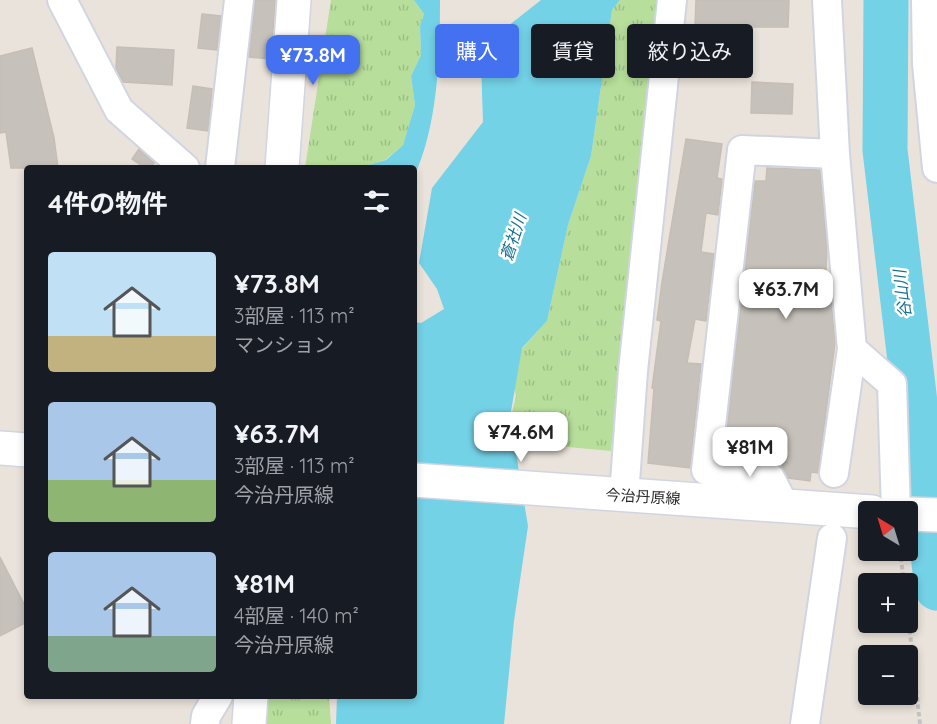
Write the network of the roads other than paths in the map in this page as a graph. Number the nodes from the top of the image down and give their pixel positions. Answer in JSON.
{"nodes":[{"id":1,"x":62,"y":0,"type":"edge"},
{"id":2,"x":239,"y":0,"type":"edge"},
{"id":3,"x":294,"y":0,"type":"edge"},
{"id":4,"x":672,"y":0,"type":"edge"},
{"id":5,"x":828,"y":0,"type":"edge"},
{"id":6,"x":926,"y":0,"type":"edge"},
{"id":7,"x":835,"y":154,"type":"junction"},
{"id":8,"x":182,"y":165,"type":"edge"},
{"id":9,"x":220,"y":165,"type":"edge"},
{"id":10,"x":282,"y":165,"type":"edge"},
{"id":11,"x":937,"y":168,"type":"edge"},
{"id":12,"x":852,"y":349,"type":"junction"},
{"id":13,"x":0,"y":448,"type":"edge"},
{"id":14,"x":24,"y":450,"type":"edge"},
{"id":15,"x":834,"y":473,"type":"dead end"},
{"id":16,"x":417,"y":480,"type":"edge"},
{"id":17,"x":624,"y":496,"type":"junction"},
{"id":18,"x":896,"y":501,"type":"edge"},
{"id":19,"x":784,"y":505,"type":"junction"},
{"id":20,"x":858,"y":511,"type":"edge"},
{"id":21,"x":918,"y":514,"type":"edge"},
{"id":22,"x":937,"y":514,"type":"edge"},
{"id":23,"x":832,"y":538,"type":"dead end"},
{"id":24,"x":216,"y":699,"type":"edge"},
{"id":25,"x":251,"y":699,"type":"edge"},
{"id":26,"x":206,"y":724,"type":"edge"},
{"id":27,"x":249,"y":724,"type":"edge"},
{"id":28,"x":805,"y":724,"type":"edge"}],
"edges":[{"from":1,"to":8,"type":"street"},
{"from":2,"to":9,"type":"street"},
{"from":3,"to":10,"type":"main road"},
{"from":4,"to":17,"type":"street"},
{"from":5,"to":7,"type":"street"},
{"from":6,"to":11,"type":"street"},
{"from":7,"to":12,"type":"street"},
{"from":7,"to":19,"type":"street"},
{"from":12,"to":15,"type":"street"},
{"from":12,"to":18,"type":"street"},
{"from":13,"to":14,"type":"main road"},
{"from":16,"to":17,"type":"main road","name":"今治丹原線"},
{"from":17,"to":19,"type":"main road","name":"今治丹原線"},
{"from":19,"to":20,"type":"main road","name":"今治丹原線"},
{"from":21,"to":22,"type":"main road"},
{"from":23,"to":28,"type":"street"},
{"from":24,"to":26,"type":"street"},
{"from":25,"to":27,"type":"main road"}]}
